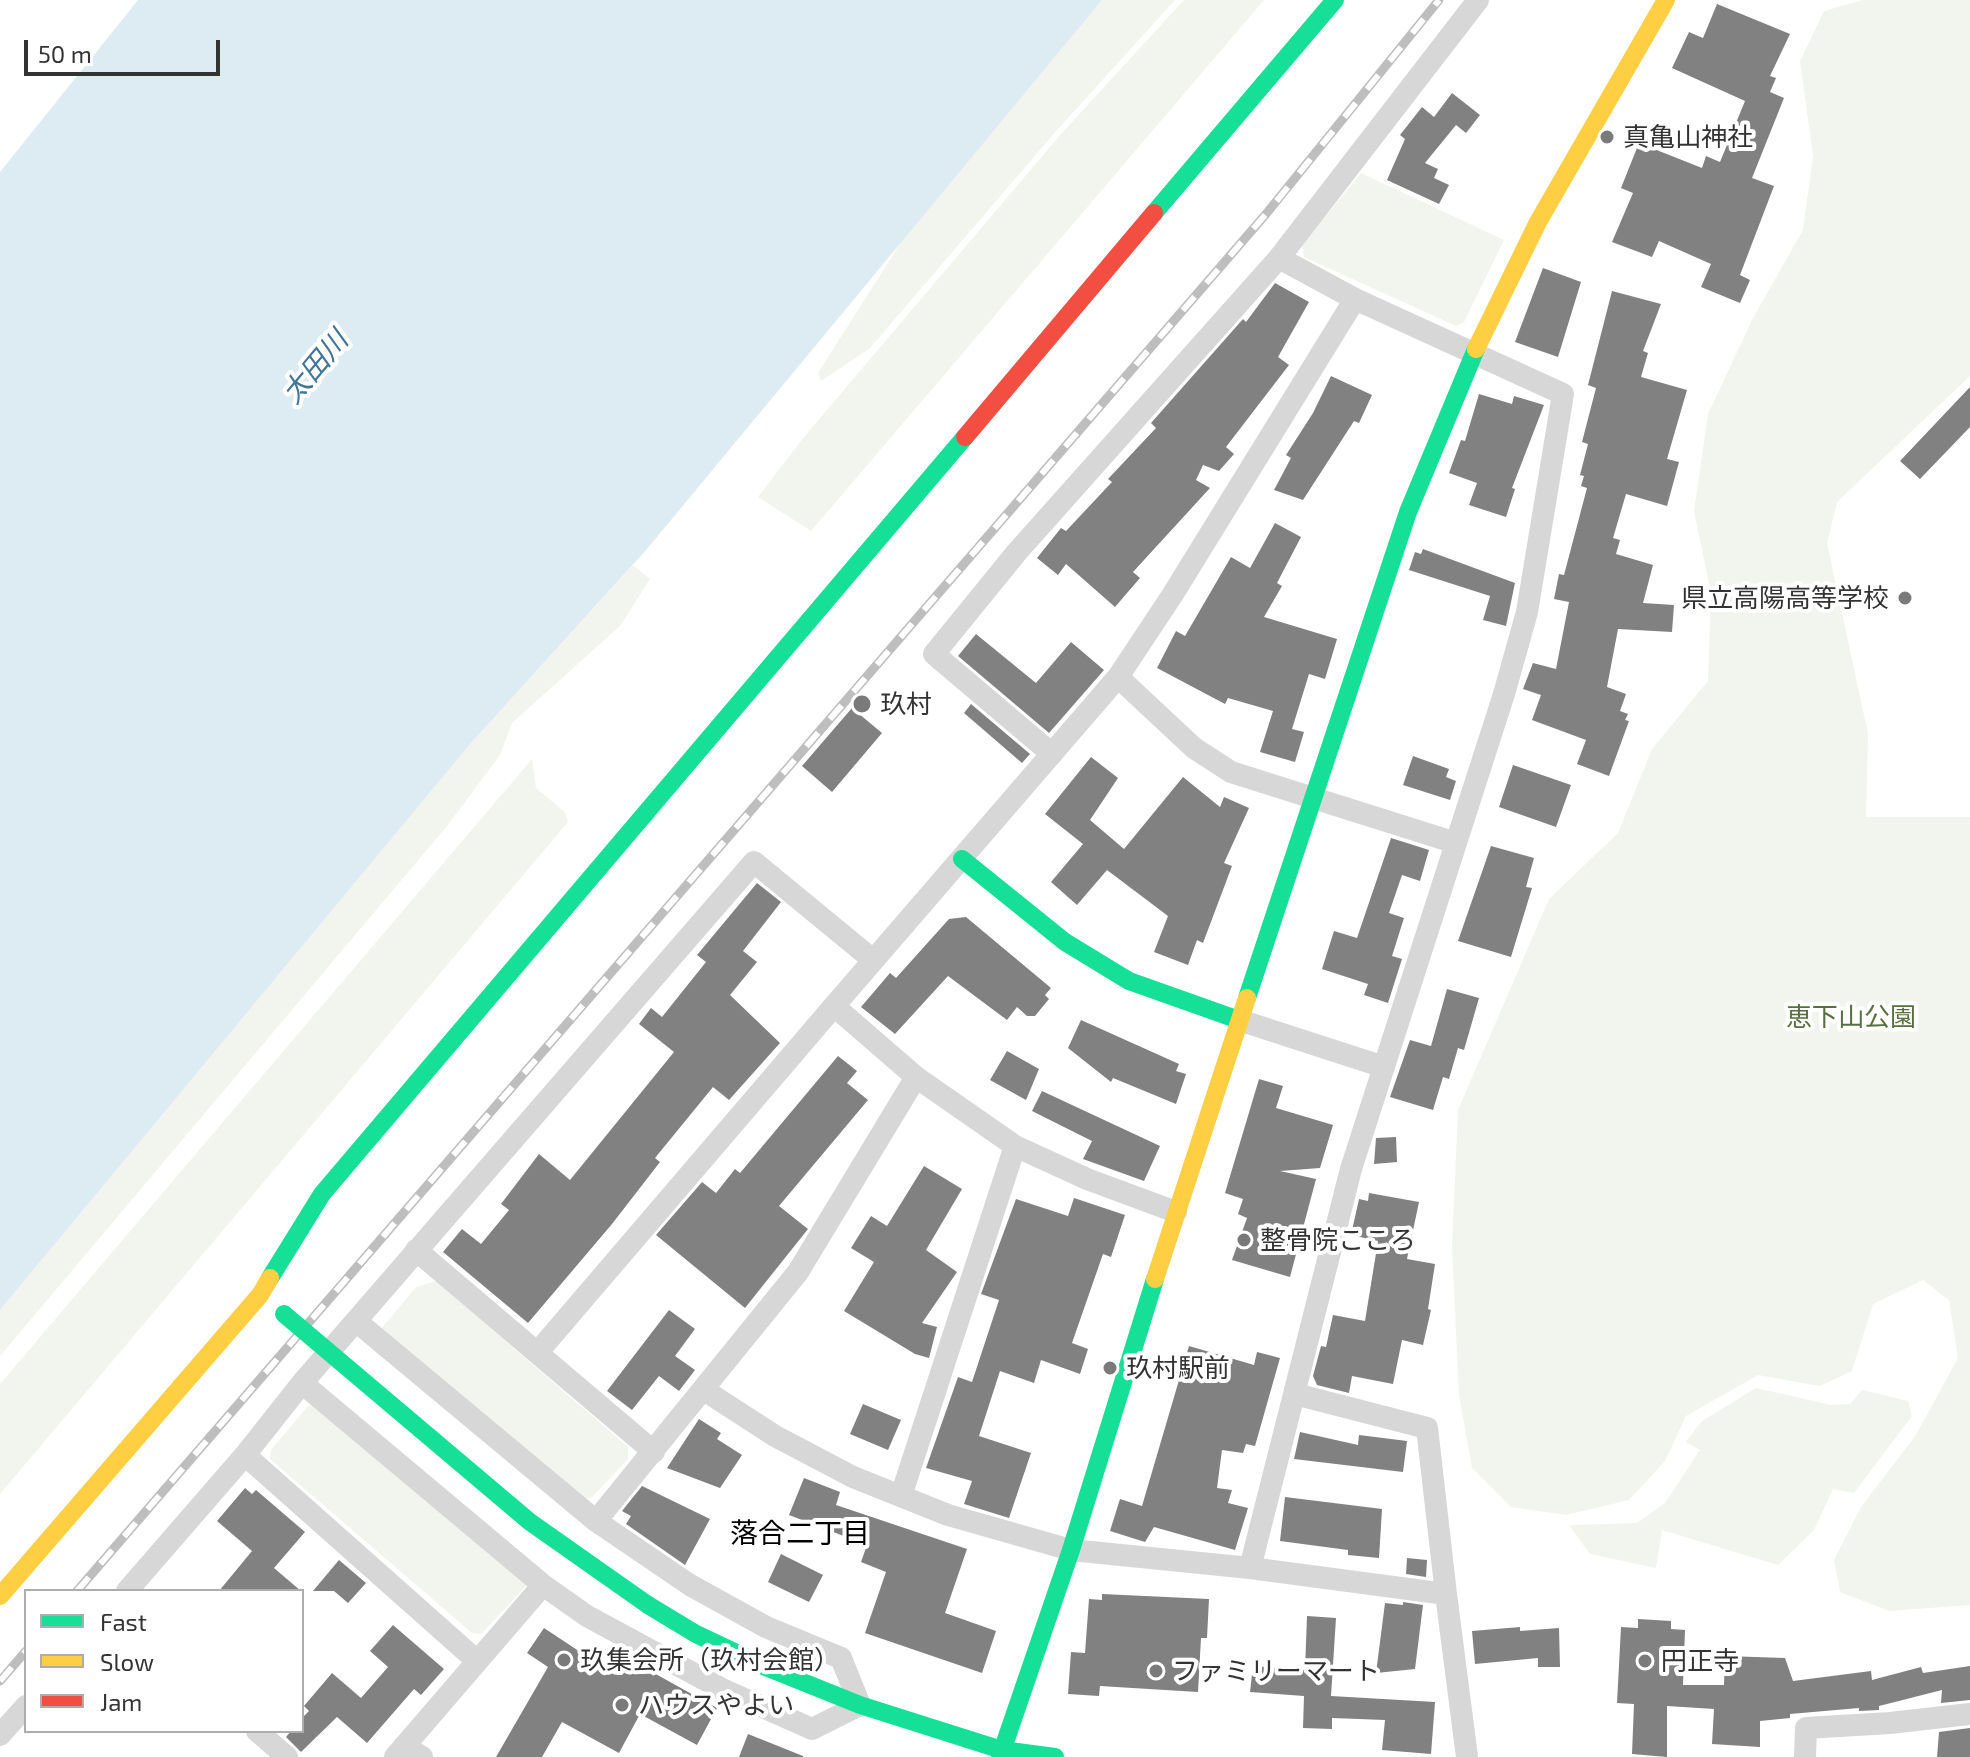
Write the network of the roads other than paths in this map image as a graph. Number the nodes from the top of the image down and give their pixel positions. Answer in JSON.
{"nodes":[{"id":1,"x":1335,"y":0,"type":"edge"},
{"id":2,"x":1478,"y":0,"type":"edge"},
{"id":3,"x":1666,"y":0,"type":"edge"},
{"id":4,"x":1279,"y":258,"type":"junction"},
{"id":5,"x":1355,"y":299,"type":"junction"},
{"id":6,"x":1474,"y":353,"type":"junction"},
{"id":7,"x":1118,"y":677,"type":"junction"},
{"id":8,"x":1052,"y":754,"type":"junction"},
{"id":9,"x":1313,"y":797,"type":"junction"},
{"id":10,"x":1456,"y":843,"type":"junction"},
{"id":11,"x":962,"y":859,"type":"junction"},
{"id":12,"x":873,"y":960,"type":"junction"},
{"id":13,"x":834,"y":1006,"type":"junction"},
{"id":14,"x":1239,"y":1020,"type":"junction"},
{"id":15,"x":1384,"y":1067,"type":"junction"},
{"id":16,"x":916,"y":1077,"type":"junction"},
{"id":17,"x":1015,"y":1146,"type":"junction"},
{"id":18,"x":1176,"y":1212,"type":"junction"},
{"id":19,"x":416,"y":1250,"type":"junction"},
{"id":20,"x":260,"y":1295,"type":"junction"},
{"id":21,"x":356,"y":1321,"type":"junction"},
{"id":22,"x":537,"y":1353,"type":"junction"},
{"id":23,"x":302,"y":1383,"type":"junction"},
{"id":24,"x":704,"y":1390,"type":"junction"},
{"id":25,"x":1295,"y":1394,"type":"junction"},
{"id":26,"x":654,"y":1452,"type":"junction"},
{"id":27,"x":245,"y":1455,"type":"junction"},
{"id":28,"x":901,"y":1496,"type":"junction"},
{"id":29,"x":596,"y":1521,"type":"junction"},
{"id":30,"x":1071,"y":1550,"type":"junction"},
{"id":31,"x":1250,"y":1568,"type":"junction"},
{"id":32,"x":543,"y":1585,"type":"junction"},
{"id":33,"x":129,"y":1589,"type":"edge"},
{"id":34,"x":1446,"y":1594,"type":"junction"},
{"id":35,"x":0,"y":1596,"type":"edge"},
{"id":36,"x":477,"y":1661,"type":"junction"},
{"id":37,"x":860,"y":1705,"type":"junction"},
{"id":38,"x":24,"y":1708,"type":"edge"},
{"id":39,"x":1970,"y":1714,"type":"edge"},
{"id":40,"x":259,"y":1733,"type":"edge"},
{"id":41,"x":0,"y":1735,"type":"edge"},
{"id":42,"x":407,"y":1753,"type":"edge"},
{"id":43,"x":1001,"y":1754,"type":"edge"},
{"id":44,"x":287,"y":1757,"type":"edge"},
{"id":45,"x":1055,"y":1757,"type":"edge"},
{"id":46,"x":1467,"y":1757,"type":"edge"},
{"id":47,"x":1805,"y":1757,"type":"edge"}],
"edges":[{"from":1,"to":20,"type":"street"},
{"from":2,"to":4,"type":"street"},
{"from":3,"to":6,"type":"street"},
{"from":4,"to":5,"type":"street"},
{"from":4,"to":8,"type":"street"},
{"from":5,"to":6,"type":"street"},
{"from":5,"to":7,"type":"street"},
{"from":6,"to":9,"type":"street"},
{"from":6,"to":10,"type":"street"},
{"from":7,"to":8,"type":"street"},
{"from":7,"to":9,"type":"street"},
{"from":8,"to":11,"type":"street"},
{"from":9,"to":10,"type":"street"},
{"from":9,"to":14,"type":"street"},
{"from":10,"to":15,"type":"street"},
{"from":11,"to":12,"type":"street"},
{"from":11,"to":14,"type":"street"},
{"from":12,"to":13,"type":"street"},
{"from":12,"to":19,"type":"street"},
{"from":13,"to":16,"type":"street"},
{"from":13,"to":22,"type":"street"},
{"from":14,"to":15,"type":"street"},
{"from":14,"to":18,"type":"street"},
{"from":15,"to":25,"type":"street"},
{"from":16,"to":17,"type":"street"},
{"from":16,"to":24,"type":"street"},
{"from":17,"to":18,"type":"street"},
{"from":17,"to":28,"type":"street"},
{"from":18,"to":30,"type":"street"},
{"from":19,"to":21,"type":"street"},
{"from":19,"to":22,"type":"street"},
{"from":20,"to":35,"type":"street"},
{"from":20,"to":37,"type":"street","bridge":true},
{"from":21,"to":23,"type":"street"},
{"from":21,"to":29,"type":"street"},
{"from":22,"to":26,"type":"street"},
{"from":23,"to":27,"type":"street"},
{"from":23,"to":32,"type":"street"},
{"from":24,"to":26,"type":"street"},
{"from":24,"to":28,"type":"street"},
{"from":25,"to":31,"type":"street"},
{"from":25,"to":34,"type":"street"},
{"from":26,"to":29,"type":"street"},
{"from":27,"to":33,"type":"street"},
{"from":27,"to":36,"type":"street"},
{"from":28,"to":30,"type":"street"},
{"from":29,"to":37,"type":"street"},
{"from":30,"to":31,"type":"street"},
{"from":30,"to":43,"type":"street"},
{"from":31,"to":34,"type":"street"},
{"from":32,"to":36,"type":"street"},
{"from":32,"to":37,"type":"street"},
{"from":34,"to":46,"type":"street"},
{"from":36,"to":42,"type":"street"},
{"from":37,"to":43,"type":"street"},
{"from":38,"to":41,"type":"street"},
{"from":39,"to":47,"type":"street"},
{"from":40,"to":44,"type":"street"},
{"from":43,"to":45,"type":"street"}]}
